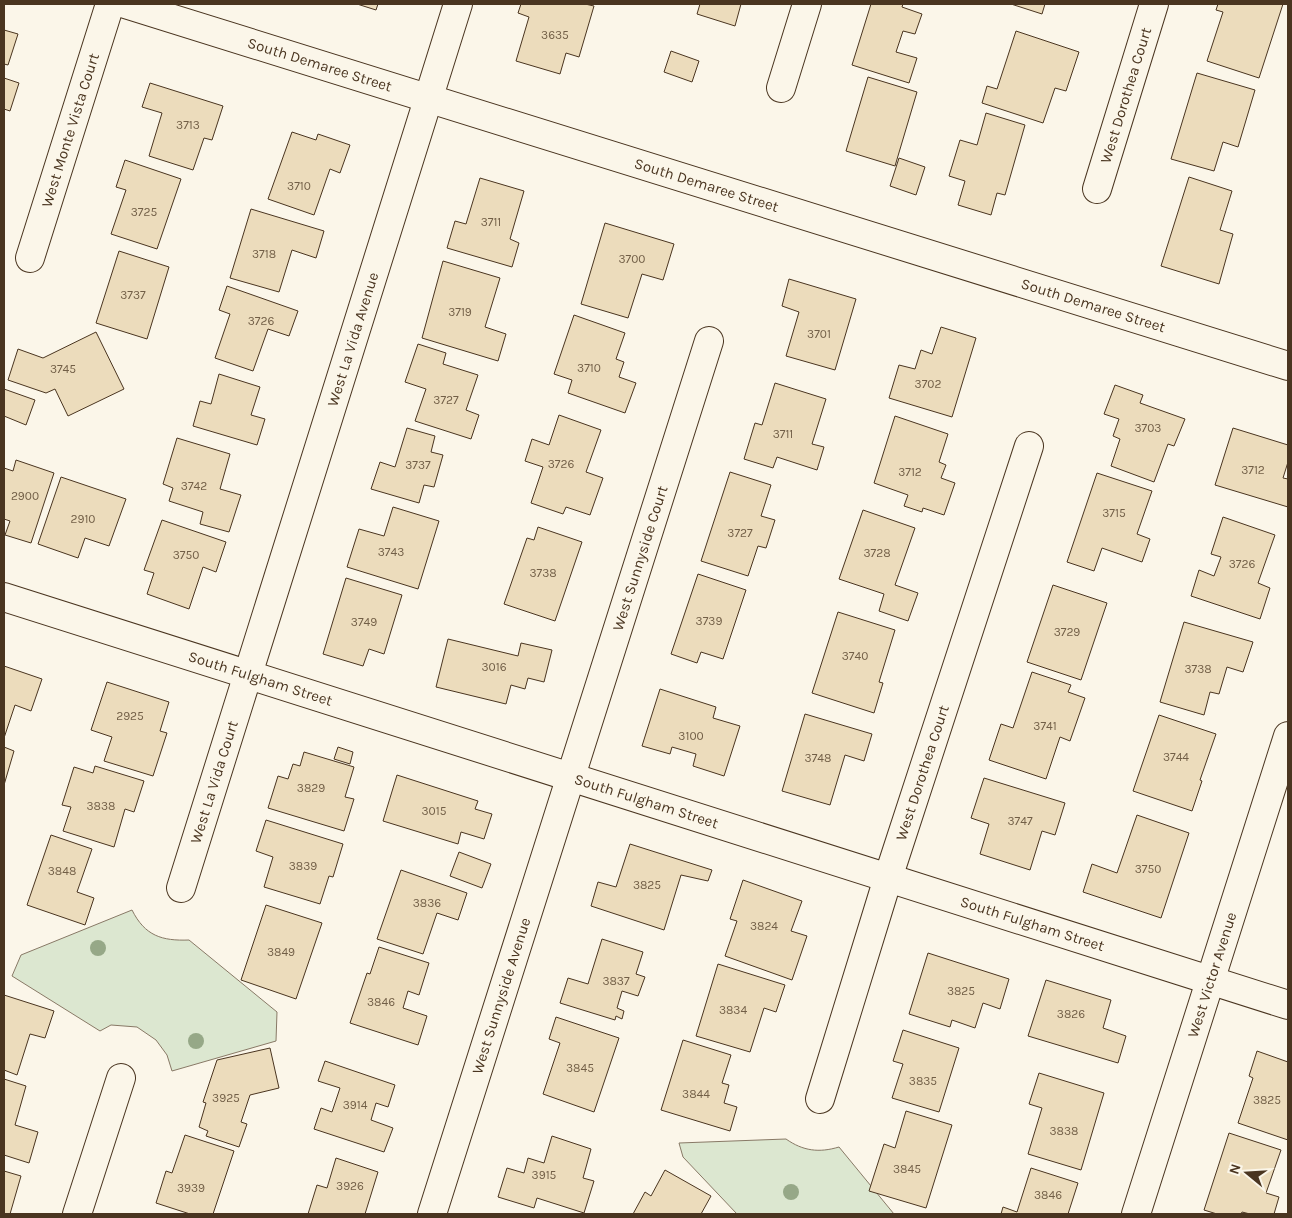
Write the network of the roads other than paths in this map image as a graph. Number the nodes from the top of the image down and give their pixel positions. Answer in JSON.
{"nodes":[{"id":1,"x":110,"y":4,"type":"edge"},
{"id":2,"x":125,"y":4,"type":"edge"},
{"id":3,"x":458,"y":4,"type":"edge"},
{"id":4,"x":807,"y":4,"type":"edge"},
{"id":5,"x":1154,"y":4,"type":"edge"},
{"id":6,"x":781,"y":88,"type":"dead end"},
{"id":7,"x":428,"y":99,"type":"junction"},
{"id":8,"x":1097,"y":189,"type":"dead end"},
{"id":9,"x":30,"y":258,"type":"dead end"},
{"id":10,"x":709,"y":341,"type":"dead end"},
{"id":11,"x":1288,"y":366,"type":"edge"},
{"id":12,"x":1029,"y":446,"type":"dead end"},
{"id":13,"x":4,"y":597,"type":"edge"},
{"id":14,"x":248,"y":676,"type":"junction"},
{"id":15,"x":1288,"y":736,"type":"edge"},
{"id":16,"x":570,"y":777,"type":"junction"},
{"id":17,"x":888,"y":878,"type":"junction"},
{"id":18,"x":181,"y":888,"type":"dead end"},
{"id":19,"x":1211,"y":980,"type":"junction"},
{"id":20,"x":1288,"y":1005,"type":"edge"},
{"id":21,"x":122,"y":1078,"type":"dead end"},
{"id":22,"x":820,"y":1099,"type":"dead end"},
{"id":23,"x":77,"y":1214,"type":"edge"},
{"id":24,"x":432,"y":1214,"type":"edge"},
{"id":25,"x":1136,"y":1214,"type":"edge"}],
"edges":[{"from":1,"to":9,"type":"street","name":"West Monte Vista Court"},
{"from":2,"to":7,"type":"street","name":"South Demaree Street"},
{"from":3,"to":7,"type":"street","name":"West La Vida Avenue"},
{"from":4,"to":6,"type":"street"},
{"from":5,"to":8,"type":"street","name":"West Dorothea Court"},
{"from":7,"to":11,"type":"street","name":"South Demaree Street"},
{"from":7,"to":14,"type":"street","name":"West La Vida Avenue"},
{"from":10,"to":16,"type":"street","name":"West Sunnyside Court"},
{"from":12,"to":17,"type":"street","name":"West Dorothea Court"},
{"from":13,"to":14,"type":"street","name":"South Fulgham Street"},
{"from":14,"to":16,"type":"street","name":"South Fulgham Street"},
{"from":14,"to":18,"type":"street","name":"West La Vida Court"},
{"from":15,"to":19,"type":"street","name":"West Victor Avenue"},
{"from":16,"to":17,"type":"street","name":"South Fulgham Street"},
{"from":16,"to":24,"type":"street","name":"West Sunnyside Avenue"},
{"from":17,"to":19,"type":"street","name":"South Fulgham Street"},
{"from":17,"to":22,"type":"street","name":"West Dorothea Court"},
{"from":19,"to":20,"type":"street","name":"South Fulgham Street"},
{"from":19,"to":25,"type":"street","name":"West Victor Avenue"},
{"from":21,"to":23,"type":"street"}]}
